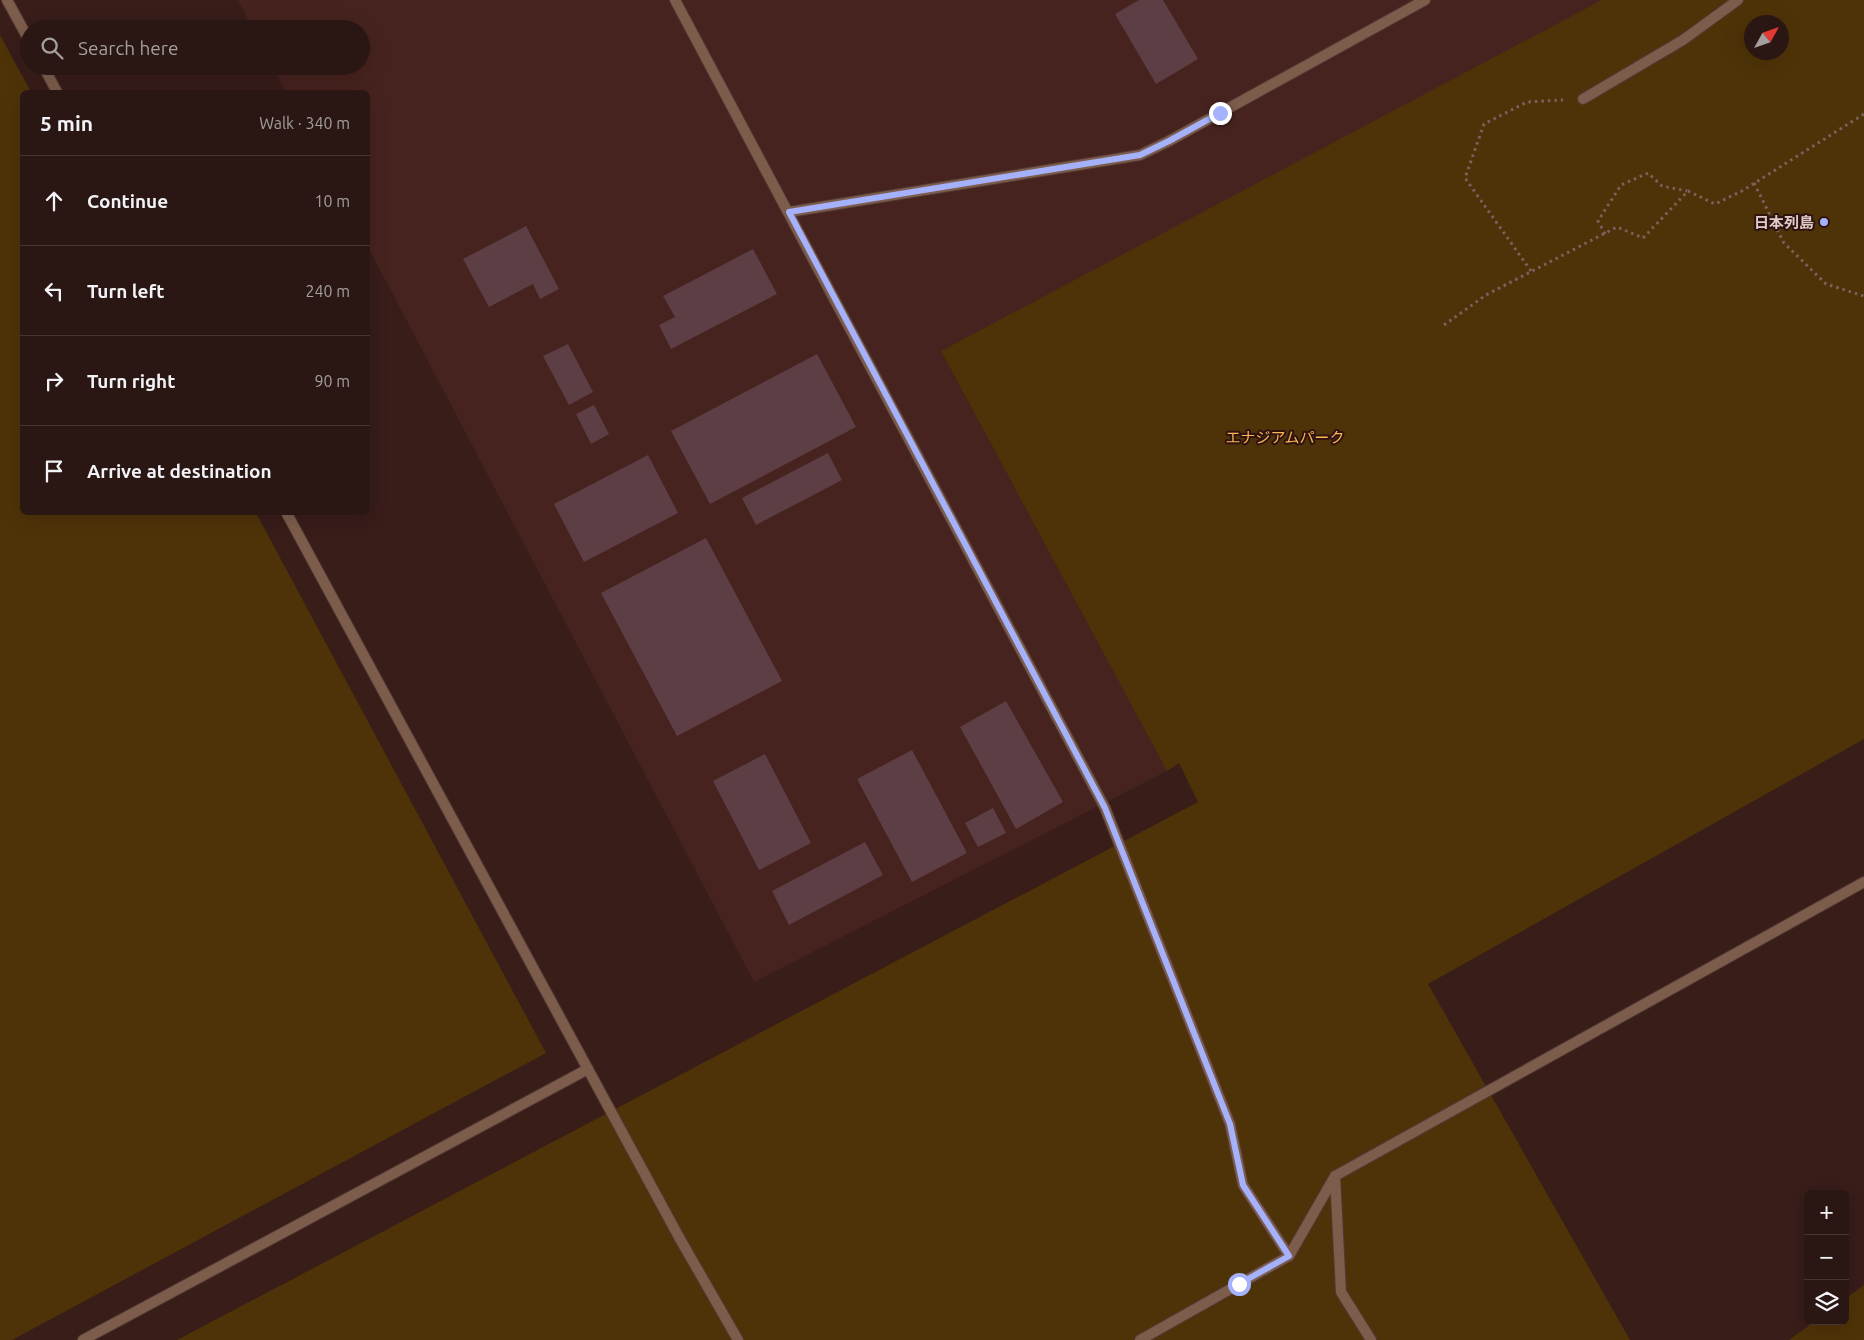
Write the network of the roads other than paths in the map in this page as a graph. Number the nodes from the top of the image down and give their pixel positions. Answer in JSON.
{"nodes":[{"id":1,"x":7,"y":0,"type":"edge"},
{"id":2,"x":675,"y":0,"type":"edge"},
{"id":3,"x":1425,"y":0,"type":"edge"},
{"id":4,"x":1738,"y":0,"type":"edge"},
{"id":5,"x":20,"y":24,"type":"edge"},
{"id":6,"x":48,"y":75,"type":"edge"},
{"id":7,"x":56,"y":90,"type":"edge"},
{"id":8,"x":1583,"y":99,"type":"road end"},
{"id":9,"x":789,"y":212,"type":"junction"},
{"id":10,"x":288,"y":515,"type":"edge"},
{"id":11,"x":1864,"y":882,"type":"edge"},
{"id":12,"x":588,"y":1068,"type":"junction"},
{"id":13,"x":1335,"y":1176,"type":"junction"},
{"id":14,"x":1289,"y":1256,"type":"junction"},
{"id":15,"x":84,"y":1340,"type":"edge"},
{"id":16,"x":738,"y":1340,"type":"edge"},
{"id":17,"x":1140,"y":1340,"type":"edge"},
{"id":18,"x":1371,"y":1340,"type":"edge"}],
"edges":[{"from":1,"to":5,"type":"street"},
{"from":2,"to":9,"type":"street"},
{"from":3,"to":9,"type":"street"},
{"from":4,"to":8,"type":"street"},
{"from":6,"to":7,"type":"street"},
{"from":9,"to":14,"type":"street"},
{"from":10,"to":12,"type":"street"},
{"from":11,"to":13,"type":"street"},
{"from":12,"to":15,"type":"street"},
{"from":12,"to":16,"type":"street"},
{"from":13,"to":14,"type":"street"},
{"from":13,"to":18,"type":"street"},
{"from":14,"to":17,"type":"street"}]}
